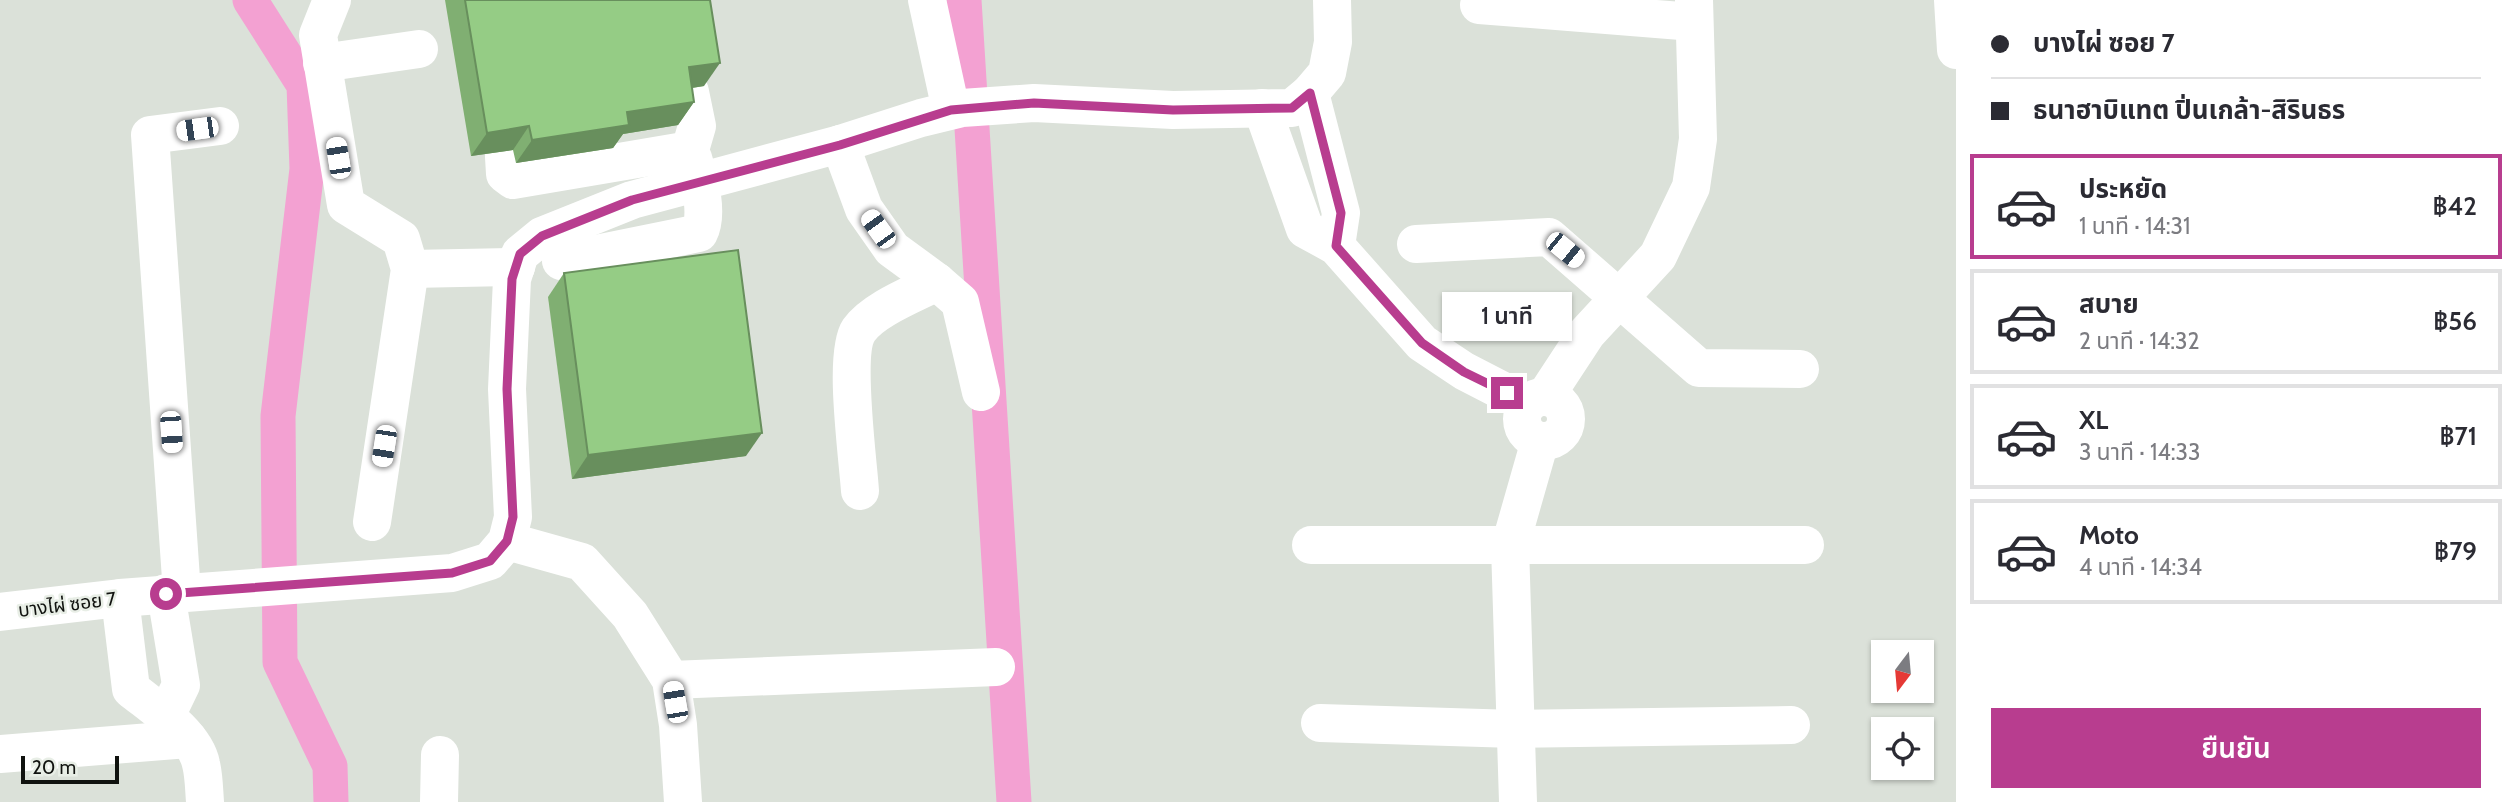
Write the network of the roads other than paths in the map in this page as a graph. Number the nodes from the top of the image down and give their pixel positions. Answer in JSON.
{"nodes":[{"id":1,"x":332,"y":0,"type":"edge"},
{"id":2,"x":927,"y":0,"type":"edge"},
{"id":3,"x":1332,"y":0,"type":"edge"},
{"id":4,"x":1953,"y":0,"type":"edge"},
{"id":5,"x":1479,"y":5,"type":"dead end"},
{"id":6,"x":1694,"y":11,"type":"edge"},
{"id":7,"x":419,"y":49,"type":"dead end"},
{"id":8,"x":1956,"y":50,"type":"edge"},
{"id":9,"x":322,"y":63,"type":"junction"},
{"id":10,"x":690,"y":92,"type":"edge"},
{"id":11,"x":1310,"y":93,"type":"junction"},
{"id":12,"x":1262,"y":108,"type":"junction"},
{"id":13,"x":967,"y":109,"type":"junction"},
{"id":14,"x":220,"y":126,"type":"dead end"},
{"id":15,"x":840,"y":145,"type":"junction"},
{"id":16,"x":504,"y":157,"type":"edge"},
{"id":17,"x":695,"y":166,"type":"junction"},
{"id":18,"x":1416,"y":244,"type":"dead end"},
{"id":19,"x":1336,"y":246,"type":"junction"},
{"id":20,"x":561,"y":261,"type":"dead end"},
{"id":21,"x":516,"y":267,"type":"junction"},
{"id":22,"x":411,"y":269,"type":"junction"},
{"id":23,"x":937,"y":282,"type":"junction"},
{"id":24,"x":1621,"y":297,"type":"junction"},
{"id":25,"x":1800,"y":369,"type":"dead end"},
{"id":26,"x":981,"y":392,"type":"dead end"},
{"id":27,"x":1536,"y":400,"type":"junction"},
{"id":28,"x":860,"y":491,"type":"dead end"},
{"id":29,"x":372,"y":522,"type":"dead end"},
{"id":30,"x":507,"y":541,"type":"junction"},
{"id":31,"x":1311,"y":545,"type":"dead end"},
{"id":32,"x":1805,"y":545,"type":"dead end"},
{"id":33,"x":1510,"y":546,"type":"junction"},
{"id":34,"x":174,"y":594,"type":"junction"},
{"id":35,"x":120,"y":598,"type":"junction"},
{"id":36,"x":0,"y":612,"type":"edge"},
{"id":37,"x":996,"y":667,"type":"dead end"},
{"id":38,"x":671,"y":680,"type":"junction"},
{"id":39,"x":1320,"y":723,"type":"dead end"},
{"id":40,"x":1791,"y":725,"type":"dead end"},
{"id":41,"x":177,"y":728,"type":"junction"},
{"id":42,"x":1515,"y":729,"type":"junction"},
{"id":43,"x":0,"y":754,"type":"edge"},
{"id":44,"x":440,"y":755,"type":"dead end"},
{"id":45,"x":205,"y":802,"type":"edge"},
{"id":46,"x":439,"y":802,"type":"edge"},
{"id":47,"x":682,"y":802,"type":"edge"},
{"id":48,"x":1518,"y":802,"type":"edge"}],
"edges":[{"from":1,"to":9,"type":"street"},
{"from":2,"to":13,"type":"street"},
{"from":3,"to":11,"type":"street"},
{"from":4,"to":8,"type":"street"},
{"from":5,"to":6,"type":"street"},
{"from":6,"to":24,"type":"street"},
{"from":7,"to":9,"type":"street"},
{"from":9,"to":22,"type":"street"},
{"from":10,"to":17,"type":"street"},
{"from":11,"to":12,"type":"street"},
{"from":11,"to":19,"type":"street"},
{"from":12,"to":13,"type":"street"},
{"from":12,"to":19,"type":"street"},
{"from":13,"to":15,"type":"street"},
{"from":14,"to":34,"type":"street"},
{"from":15,"to":17,"type":"street"},
{"from":15,"to":23,"type":"street"},
{"from":16,"to":17,"type":"street"},
{"from":17,"to":20,"type":"street"},
{"from":17,"to":21,"type":"street"},
{"from":18,"to":24,"type":"street"},
{"from":19,"to":27,"type":"street"},
{"from":21,"to":22,"type":"street"},
{"from":21,"to":30,"type":"street"},
{"from":22,"to":29,"type":"street"},
{"from":23,"to":26,"type":"street"},
{"from":23,"to":28,"type":"street"},
{"from":24,"to":25,"type":"street"},
{"from":24,"to":27,"type":"street"},
{"from":27,"to":33,"type":"street"},
{"from":30,"to":34,"type":"street","name":"บางไผ่ ซอย 7"},
{"from":30,"to":38,"type":"street"},
{"from":31,"to":33,"type":"street"},
{"from":32,"to":33,"type":"street"},
{"from":33,"to":42,"type":"street"},
{"from":34,"to":35,"type":"street","name":"บางไผ่ ซอย 7"},
{"from":34,"to":41,"type":"street"},
{"from":35,"to":36,"type":"street","name":"บางไผ่ ซอย 7"},
{"from":35,"to":41,"type":"street"},
{"from":37,"to":38,"type":"street"},
{"from":38,"to":47,"type":"street"},
{"from":39,"to":42,"type":"street"},
{"from":40,"to":42,"type":"street"},
{"from":41,"to":43,"type":"street"},
{"from":41,"to":45,"type":"street"},
{"from":42,"to":48,"type":"street"},
{"from":44,"to":46,"type":"street"}]}
